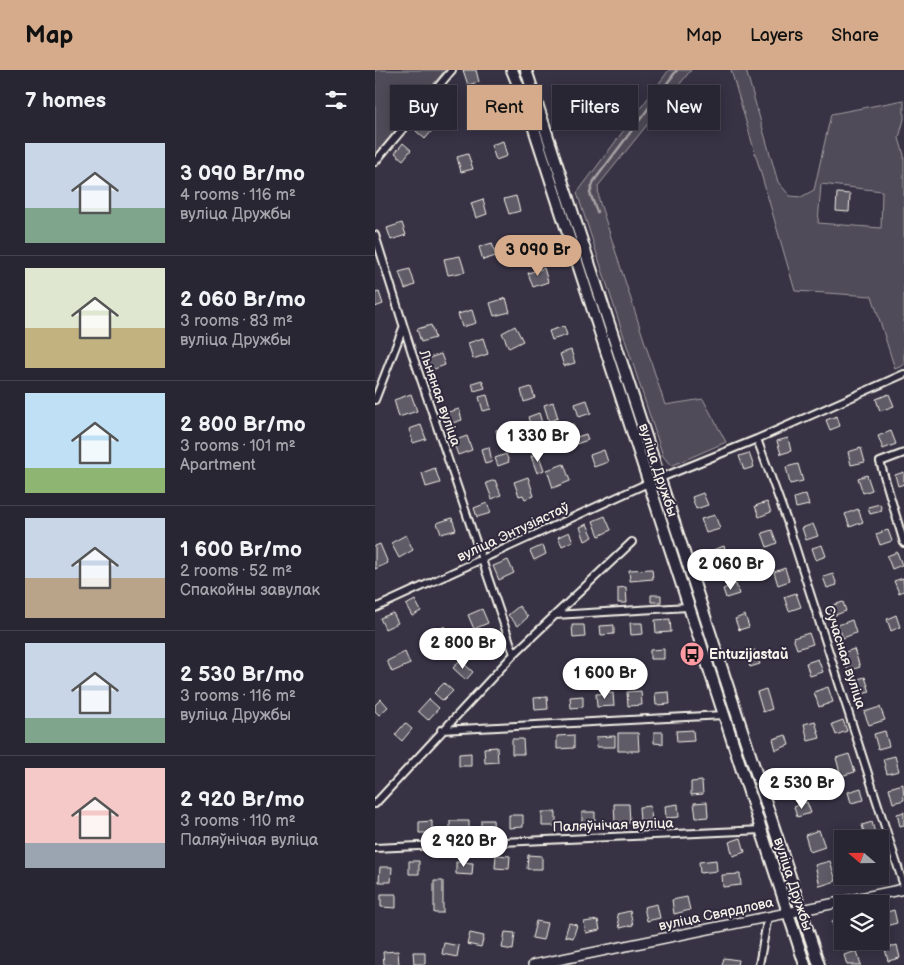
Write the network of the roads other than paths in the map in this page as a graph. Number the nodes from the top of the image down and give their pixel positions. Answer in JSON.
{"nodes":[{"id":1,"x":452,"y":70,"type":"edge"},
{"id":2,"x":512,"y":70,"type":"edge"},
{"id":3,"x":526,"y":70,"type":"edge"},
{"id":4,"x":375,"y":162,"type":"edge"},
{"id":5,"x":375,"y":234,"type":"edge"},
{"id":6,"x":403,"y":328,"type":"junction"},
{"id":7,"x":904,"y":374,"type":"edge"},
{"id":8,"x":375,"y":400,"type":"edge"},
{"id":9,"x":757,"y":439,"type":"junction"},
{"id":10,"x":904,"y":453,"type":"edge"},
{"id":11,"x":661,"y":478,"type":"junction"},
{"id":12,"x":648,"y":483,"type":"junction"},
{"id":13,"x":632,"y":542,"type":"dead end"},
{"id":14,"x":904,"y":543,"type":"edge"},
{"id":15,"x":481,"y":560,"type":"junction"},
{"id":16,"x":687,"y":607,"type":"junction"},
{"id":17,"x":375,"y":608,"type":"edge"},
{"id":18,"x":555,"y":615,"type":"junction"},
{"id":19,"x":513,"y":654,"type":"junction"},
{"id":20,"x":724,"y":715,"type":"junction"},
{"id":21,"x":441,"y":730,"type":"junction"},
{"id":22,"x":375,"y":804,"type":"edge"},
{"id":23,"x":762,"y":830,"type":"junction"},
{"id":24,"x":375,"y":848,"type":"edge"},
{"id":25,"x":904,"y":887,"type":"edge"},
{"id":26,"x":802,"y":909,"type":"junction"},
{"id":27,"x":787,"y":912,"type":"junction"},
{"id":28,"x":768,"y":916,"type":"junction"},
{"id":29,"x":533,"y":965,"type":"edge"},
{"id":30,"x":759,"y":965,"type":"edge"},
{"id":31,"x":805,"y":965,"type":"edge"},
{"id":32,"x":817,"y":965,"type":"edge"}],
"edges":[{"from":1,"to":4,"type":"street"},
{"from":2,"to":12,"type":"main road","name":"вуліца Дружбы"},
{"from":3,"to":11,"type":"main road","name":"вуліца Дружбы"},
{"from":5,"to":6,"type":"street","name":"Льняная вуліца"},
{"from":6,"to":8,"type":"street"},
{"from":6,"to":15,"type":"street","name":"Льняная вуліца"},
{"from":7,"to":9,"type":"street"},
{"from":9,"to":11,"type":"street","name":"вуліца Энтузіястаў"},
{"from":9,"to":25,"type":"street","name":"Сучасная вуліца"},
{"from":10,"to":14,"type":"street"},
{"from":11,"to":12,"type":"street","name":"вуліца Энтузіястаў"},
{"from":11,"to":26,"type":"main road","name":"вуліца Дружбы"},
{"from":12,"to":15,"type":"street","name":"вуліца Энтузіястаў"},
{"from":12,"to":16,"type":"main road","name":"вуліца Дружбы"},
{"from":13,"to":18,"type":"street"},
{"from":15,"to":17,"type":"street","name":"вуліца Энтузіястаў"},
{"from":15,"to":19,"type":"street","name":"Льняная вуліца"},
{"from":16,"to":18,"type":"street"},
{"from":16,"to":20,"type":"main road","name":"вуліца Дружбы"},
{"from":18,"to":19,"type":"street"},
{"from":19,"to":21,"type":"street"},
{"from":20,"to":21,"type":"street"},
{"from":20,"to":23,"type":"main road","name":"вуліца Дружбы"},
{"from":21,"to":22,"type":"street"},
{"from":23,"to":24,"type":"street","name":"Паляўнічая вуліца"},
{"from":23,"to":26,"type":"main road"},
{"from":23,"to":27,"type":"main road","name":"вуліца Дружбы"},
{"from":25,"to":26,"type":"main road","name":"вуліца Свярдлова"},
{"from":26,"to":27,"type":"main road","name":"вуліца Свярдлова"},
{"from":26,"to":32,"type":"main road","name":"вуліца Дружбы"},
{"from":27,"to":28,"type":"main road","name":"вуліца Свярдлова"},
{"from":27,"to":31,"type":"main road","name":"вуліца Дружбы"},
{"from":27,"to":32,"type":"main road"},
{"from":28,"to":29,"type":"main road","name":"вуліца Свярдлова"},
{"from":28,"to":30,"type":"street"}]}
